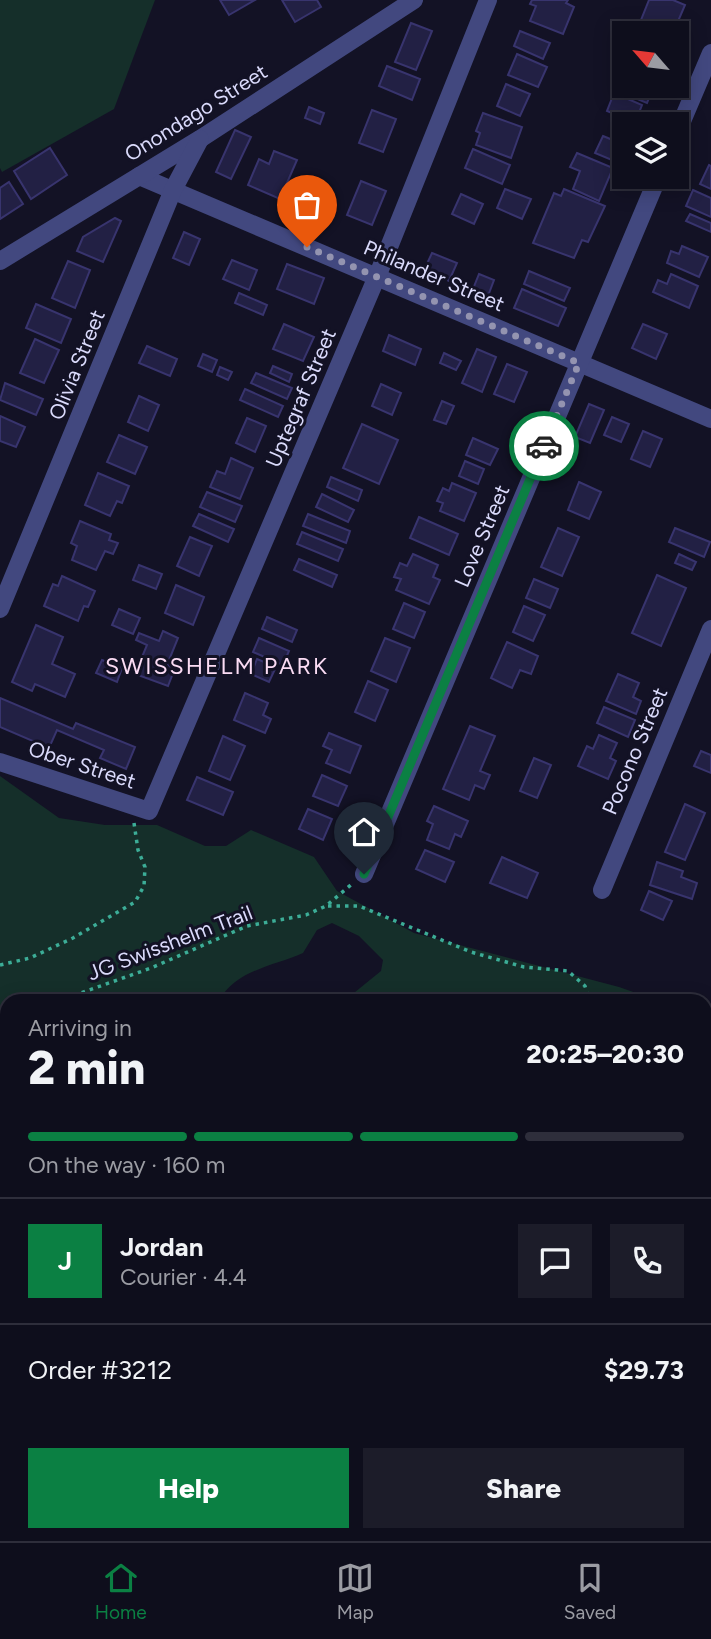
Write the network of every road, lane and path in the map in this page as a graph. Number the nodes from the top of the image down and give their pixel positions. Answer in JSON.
{"nodes":[{"id":1,"x":414,"y":0,"type":"edge"},
{"id":2,"x":488,"y":0,"type":"edge"},
{"id":3,"x":711,"y":53,"type":"edge"},
{"id":4,"x":686,"y":112,"type":"edge"},
{"id":5,"x":200,"y":139,"type":"junction"},
{"id":6,"x":139,"y":176,"type":"junction"},
{"id":7,"x":654,"y":189,"type":"edge"},
{"id":8,"x":173,"y":190,"type":"junction"},
{"id":9,"x":0,"y":261,"type":"edge"},
{"id":10,"x":377,"y":277,"type":"junction"},
{"id":11,"x":579,"y":363,"type":"junction"},
{"id":12,"x":711,"y":419,"type":"edge"},
{"id":13,"x":0,"y":609,"type":"edge"},
{"id":14,"x":711,"y":629,"type":"edge"},
{"id":15,"x":0,"y":762,"type":"edge"},
{"id":16,"x":144,"y":810,"type":"junction"},
{"id":17,"x":364,"y":874,"type":"joint"},
{"id":18,"x":602,"y":890,"type":"dead end"},
{"id":19,"x":326,"y":906,"type":"junction"},
{"id":20,"x":0,"y":965,"type":"edge"},
{"id":21,"x":78,"y":994,"type":"edge"},
{"id":22,"x":587,"y":994,"type":"edge"}],
"edges":[{"from":1,"to":5,"type":"street","name":"Onondago Street"},
{"from":2,"to":10,"type":"street","name":"Uptegraf Street"},
{"from":3,"to":4,"type":"street"},
{"from":5,"to":6,"type":"street","name":"Onondago Street"},
{"from":5,"to":8,"type":"street","name":"Olivia Street"},
{"from":6,"to":8,"type":"street","name":"Philander Street"},
{"from":6,"to":9,"type":"street","name":"Onondago Street"},
{"from":7,"to":11,"type":"street","name":"Love Street"},
{"from":8,"to":10,"type":"street","name":"Philander Street"},
{"from":8,"to":13,"type":"street","name":"Olivia Street"},
{"from":10,"to":11,"type":"street","name":"Philander Street"},
{"from":10,"to":16,"type":"street","name":"Uptegraf Street"},
{"from":11,"to":12,"type":"street","name":"Philander Street"},
{"from":11,"to":17,"type":"street","name":"Love Street"},
{"from":14,"to":18,"type":"street","name":"Pocono Street"},
{"from":15,"to":16,"type":"street","name":"Ober Street"},
{"from":16,"to":20,"type":"path"},
{"from":17,"to":19,"type":"path","name":"JG Swisshelm Trail"},
{"from":19,"to":21,"type":"path","name":"JG Swisshelm Trail"},
{"from":19,"to":22,"type":"path","name":"JG Swisshelm Trail"}]}
